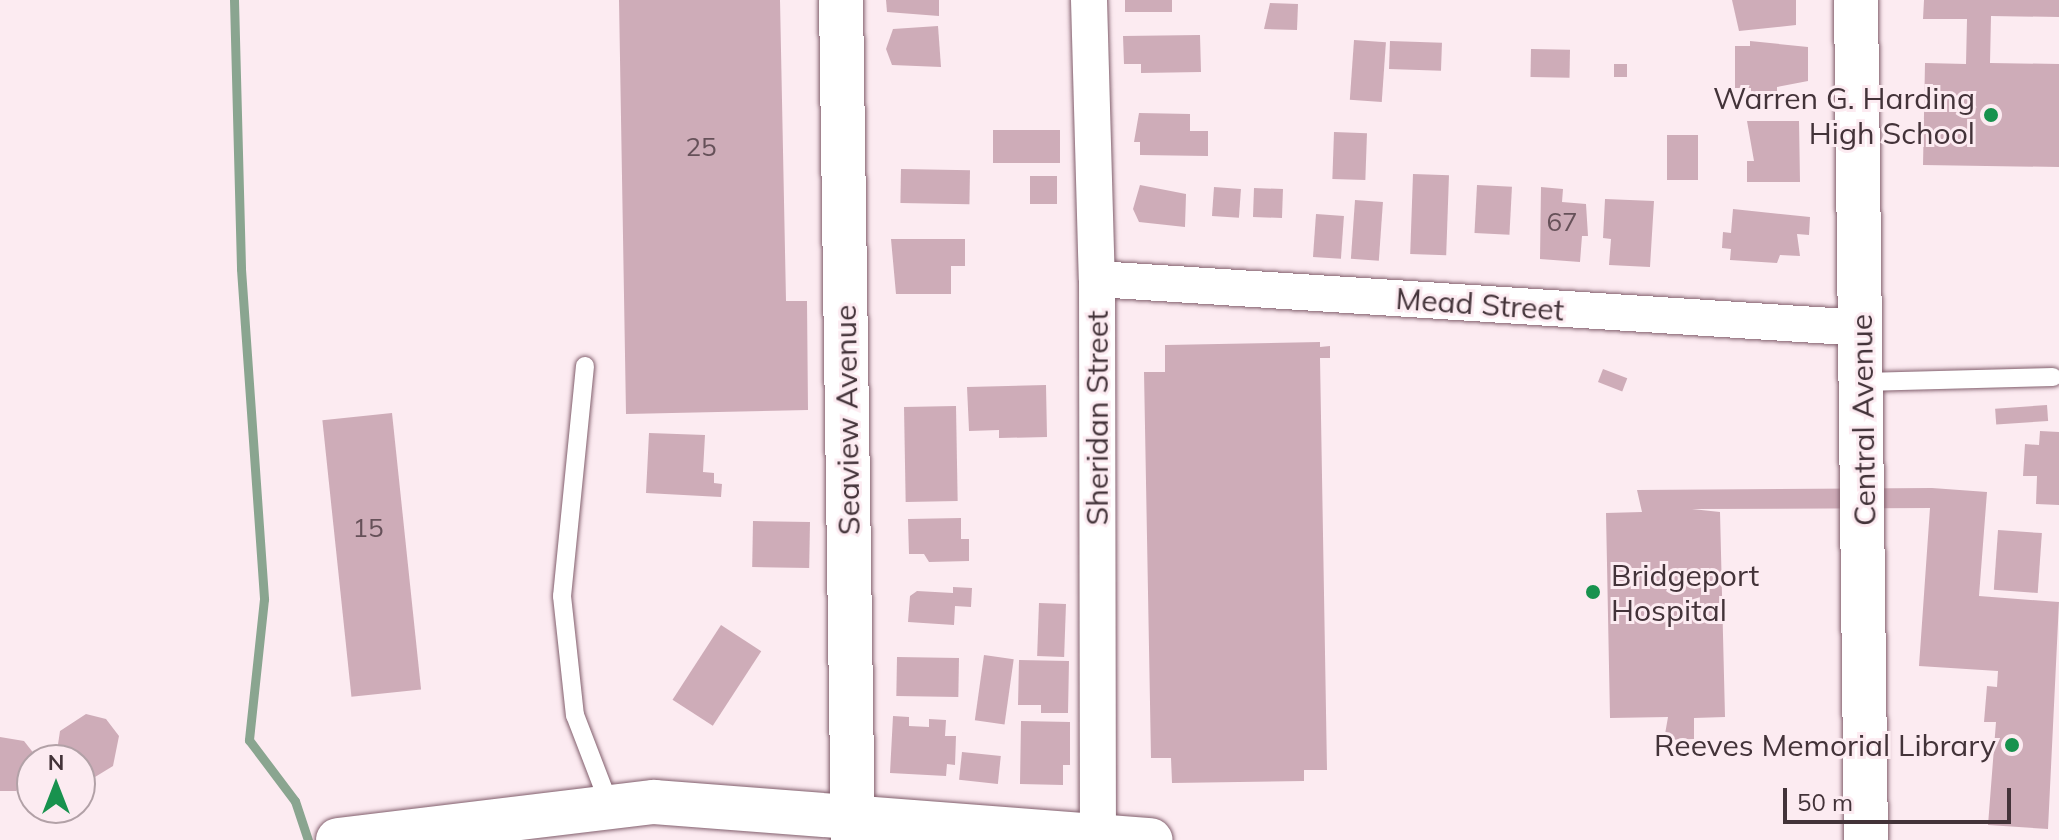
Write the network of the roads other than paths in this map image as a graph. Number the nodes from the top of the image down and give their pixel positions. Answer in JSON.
{"nodes":[{"id":1,"x":841,"y":0,"type":"edge"},
{"id":2,"x":1089,"y":0,"type":"edge"},
{"id":3,"x":1856,"y":0,"type":"edge"},
{"id":4,"x":1097,"y":279,"type":"junction"},
{"id":5,"x":1863,"y":328,"type":"junction"},
{"id":6,"x":585,"y":366,"type":"dead end"},
{"id":7,"x":2053,"y":377,"type":"dead end"},
{"id":8,"x":1863,"y":382,"type":"junction"},
{"id":9,"x":610,"y":806,"type":"junction"},
{"id":10,"x":853,"y":830,"type":"edge"},
{"id":11,"x":1098,"y":836,"type":"junction"},
{"id":12,"x":338,"y":840,"type":"edge"},
{"id":13,"x":1151,"y":840,"type":"edge"},
{"id":14,"x":1866,"y":840,"type":"edge"}],
"edges":[{"from":1,"to":10,"type":"main road","name":"Seaview Avenue"},
{"from":2,"to":4,"type":"street","name":"Sheridan Street"},
{"from":3,"to":5,"type":"main road","name":"Central Avenue"},
{"from":4,"to":5,"type":"street","name":"Mead Street"},
{"from":4,"to":11,"type":"street","name":"Sheridan Street"},
{"from":5,"to":8,"type":"main road","name":"Central Avenue"},
{"from":6,"to":9,"type":"lane"},
{"from":7,"to":8,"type":"lane"},
{"from":8,"to":14,"type":"main road","name":"Central Avenue"},
{"from":9,"to":10,"type":"main road"},
{"from":9,"to":12,"type":"main road"},
{"from":10,"to":11,"type":"main road"},
{"from":11,"to":13,"type":"main road"}]}
